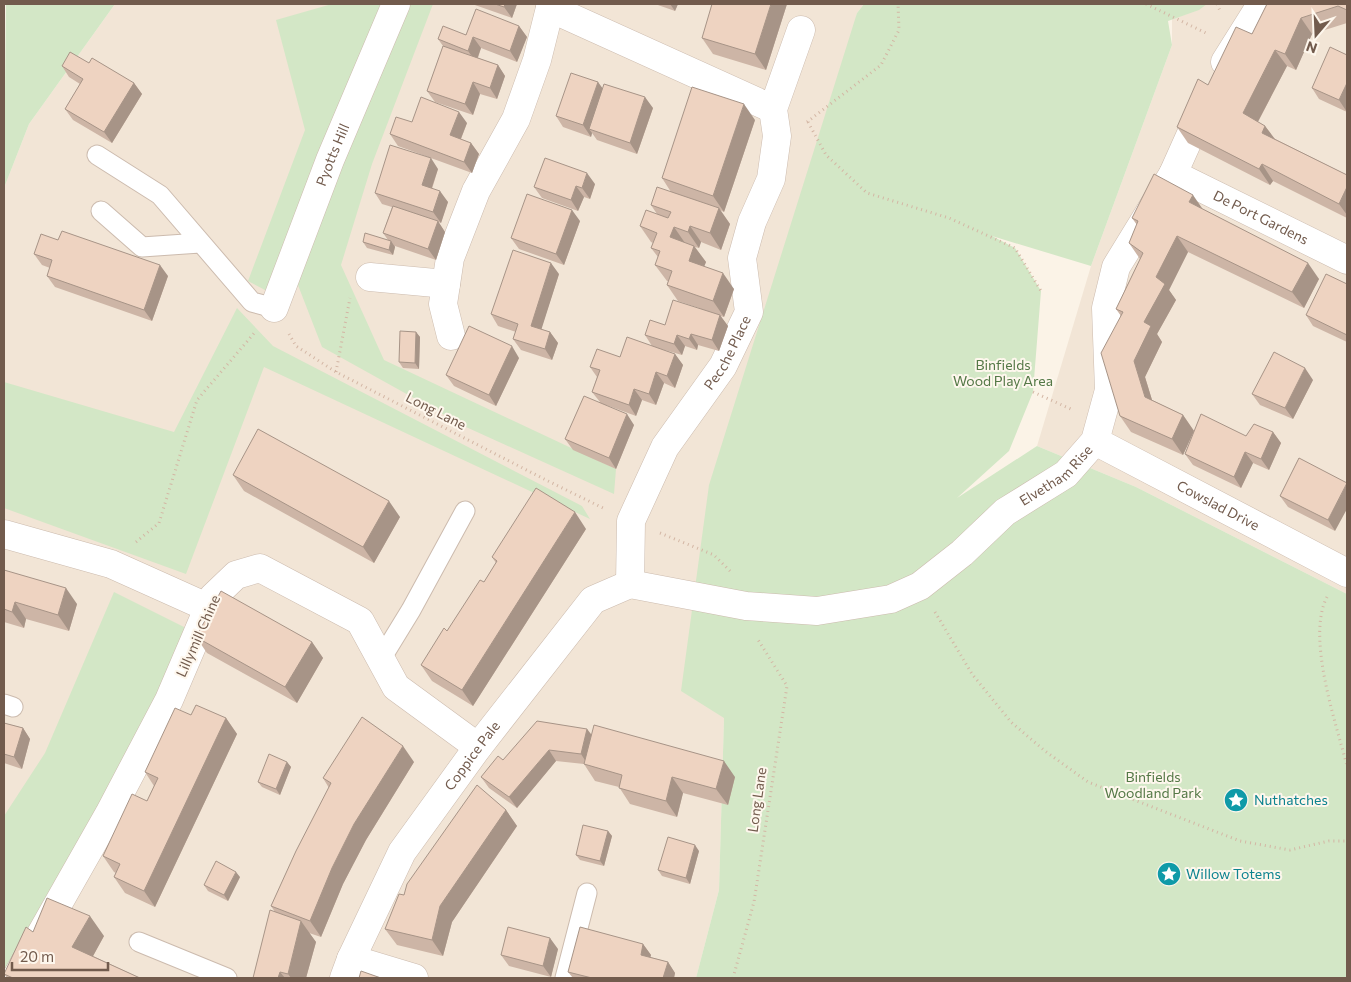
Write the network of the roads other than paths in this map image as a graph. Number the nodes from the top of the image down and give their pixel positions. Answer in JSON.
{"nodes":[{"id":1,"x":396,"y":4,"type":"edge"},
{"id":2,"x":1265,"y":4,"type":"edge"},
{"id":3,"x":550,"y":6,"type":"edge"},
{"id":4,"x":801,"y":30,"type":"dead end"},
{"id":5,"x":773,"y":109,"type":"junction"},
{"id":6,"x":97,"y":155,"type":"dead end"},
{"id":7,"x":1173,"y":174,"type":"junction"},
{"id":8,"x":101,"y":211,"type":"dead end"},
{"id":9,"x":200,"y":243,"type":"junction"},
{"id":10,"x":1347,"y":260,"type":"edge"},
{"id":11,"x":370,"y":277,"type":"road end"},
{"id":12,"x":446,"y":284,"type":"junction"},
{"id":13,"x":274,"y":308,"type":"joint"},
{"id":14,"x":451,"y":336,"type":"dead end"},
{"id":15,"x":1095,"y":441,"type":"junction"},
{"id":16,"x":465,"y":511,"type":"dead end"},
{"id":17,"x":4,"y":534,"type":"edge"},
{"id":18,"x":1345,"y":568,"type":"edge"},
{"id":19,"x":630,"y":584,"type":"junction"},
{"id":20,"x":209,"y":608,"type":"junction"},
{"id":21,"x":381,"y":659,"type":"junction"},
{"id":22,"x":478,"y":746,"type":"junction"},
{"id":23,"x":587,"y":893,"type":"dead end"},
{"id":24,"x":139,"y":942,"type":"dead end"},
{"id":25,"x":347,"y":969,"type":"edge"},
{"id":26,"x":16,"y":978,"type":"edge"},
{"id":27,"x":227,"y":978,"type":"edge"},
{"id":28,"x":414,"y":978,"type":"edge"},
{"id":29,"x":566,"y":978,"type":"edge"}],
"edges":[{"from":1,"to":13,"type":"street","name":"Pyotts Hill"},
{"from":2,"to":7,"type":"street","name":"Elvetham Rise"},
{"from":3,"to":5,"type":"street"},
{"from":3,"to":12,"type":"street"},
{"from":4,"to":5,"type":"street","name":"Pecche Place"},
{"from":5,"to":19,"type":"street","name":"Pecche Place"},
{"from":6,"to":9,"type":"lane"},
{"from":7,"to":10,"type":"street","name":"De Port Gardens"},
{"from":7,"to":15,"type":"street","name":"Elvetham Rise"},
{"from":8,"to":9,"type":"lane"},
{"from":9,"to":13,"type":"lane"},
{"from":11,"to":12,"type":"street"},
{"from":12,"to":14,"type":"street"},
{"from":15,"to":18,"type":"street","name":"Cowslad Drive"},
{"from":15,"to":19,"type":"street","name":"Elvetham Rise"},
{"from":16,"to":21,"type":"lane"},
{"from":17,"to":20,"type":"street"},
{"from":19,"to":22,"type":"street","name":"Coppice Pale"},
{"from":20,"to":21,"type":"street","name":"Lillymill Chine"},
{"from":20,"to":26,"type":"street","name":"Lillymill Chine"},
{"from":21,"to":22,"type":"street","name":"Lillymill Chine"},
{"from":22,"to":25,"type":"street","name":"Coppice Pale"},
{"from":23,"to":29,"type":"lane"},
{"from":24,"to":27,"type":"lane"},
{"from":25,"to":28,"type":"street","name":"Coppice Pale"}]}
